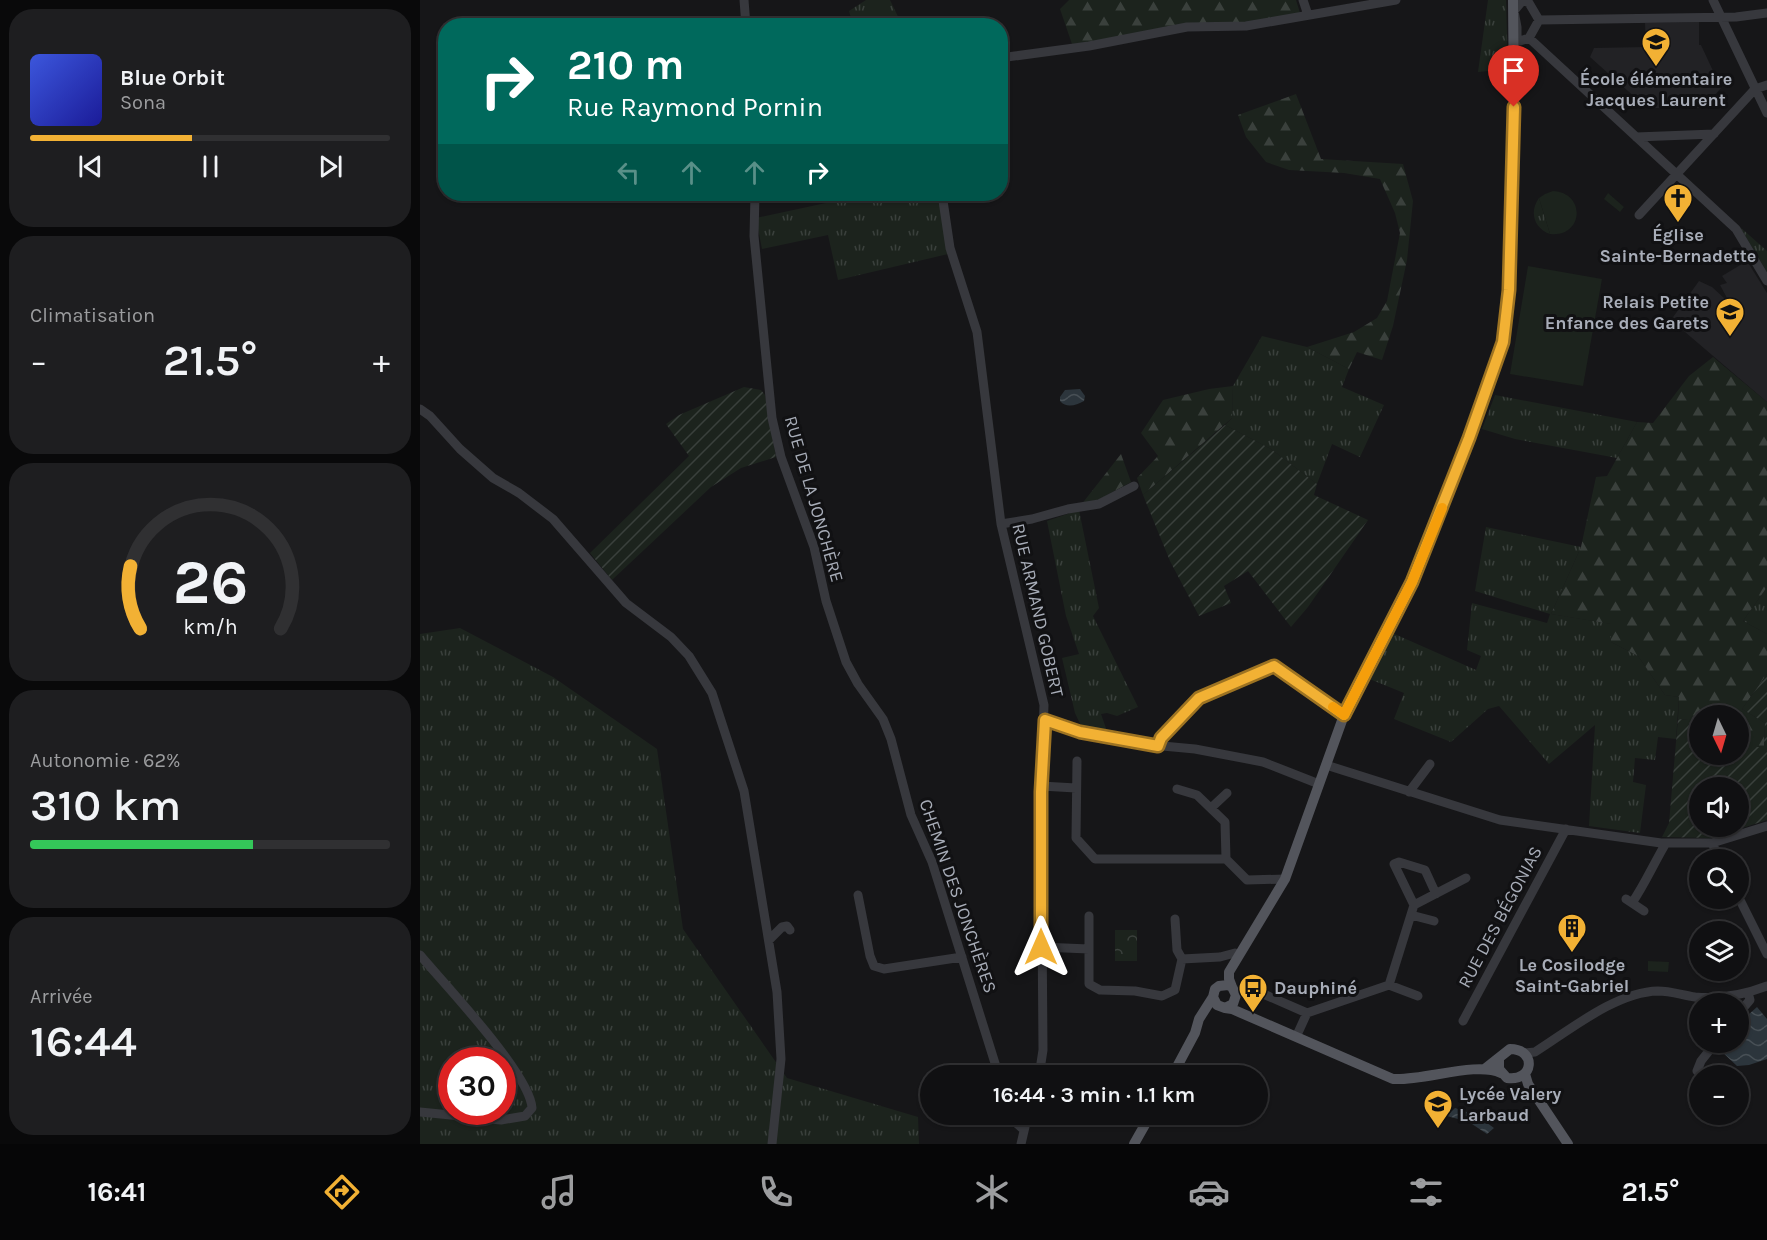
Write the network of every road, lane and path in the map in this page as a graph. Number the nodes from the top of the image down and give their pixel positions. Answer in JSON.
{"nodes":[{"id":1,"x":744,"y":0,"type":"edge"},
{"id":2,"x":1303,"y":0,"type":"edge"},
{"id":3,"x":1396,"y":0,"type":"edge"},
{"id":4,"x":1713,"y":0,"type":"edge"},
{"id":5,"x":1522,"y":2,"type":"edge"},
{"id":6,"x":1767,"y":13,"type":"edge"},
{"id":7,"x":1308,"y":15,"type":"junction"},
{"id":8,"x":1722,"y":16,"type":"junction"},
{"id":9,"x":746,"y":18,"type":"edge"},
{"id":10,"x":1539,"y":20,"type":"junction"},
{"id":11,"x":1524,"y":40,"type":"junction"},
{"id":12,"x":1008,"y":57,"type":"edge"},
{"id":13,"x":1767,"y":85,"type":"edge"},
{"id":14,"x":1755,"y":89,"type":"junction"},
{"id":15,"x":1514,"y":107,"type":"junction"},
{"id":16,"x":1767,"y":113,"type":"edge"},
{"id":17,"x":1714,"y":134,"type":"junction"},
{"id":18,"x":1636,"y":137,"type":"junction"},
{"id":19,"x":1677,"y":174,"type":"junction"},
{"id":20,"x":754,"y":201,"type":"edge"},
{"id":21,"x":943,"y":201,"type":"edge"},
{"id":22,"x":1639,"y":215,"type":"dead end"},
{"id":23,"x":1767,"y":281,"type":"edge"},
{"id":24,"x":420,"y":409,"type":"edge"},
{"id":25,"x":1134,"y":486,"type":"dead end"},
{"id":26,"x":1001,"y":524,"type":"junction"},
{"id":27,"x":1344,"y":715,"type":"junction"},
{"id":28,"x":1045,"y":720,"type":"junction"},
{"id":29,"x":1158,"y":746,"type":"junction"},
{"id":30,"x":897,"y":761,"type":"joint"},
{"id":31,"x":1077,"y":762,"type":"dead end"},
{"id":32,"x":1430,"y":764,"type":"dead end"},
{"id":33,"x":1326,"y":765,"type":"junction"},
{"id":34,"x":1319,"y":784,"type":"junction"},
{"id":35,"x":1041,"y":786,"type":"junction"},
{"id":36,"x":1076,"y":788,"type":"junction"},
{"id":37,"x":1177,"y":789,"type":"dead end"},
{"id":38,"x":1408,"y":792,"type":"junction"},
{"id":39,"x":1227,"y":793,"type":"dead end"},
{"id":40,"x":1211,"y":808,"type":"junction"},
{"id":41,"x":1767,"y":826,"type":"edge"},
{"id":42,"x":1566,"y":829,"type":"junction"},
{"id":43,"x":1666,"y":843,"type":"junction"},
{"id":44,"x":1712,"y":843,"type":"junction"},
{"id":45,"x":1715,"y":849,"type":"edge"},
{"id":46,"x":1226,"y":859,"type":"junction"},
{"id":47,"x":1466,"y":878,"type":"dead end"},
{"id":48,"x":1285,"y":879,"type":"junction"},
{"id":49,"x":858,"y":894,"type":"dead end"},
{"id":50,"x":1436,"y":894,"type":"junction"},
{"id":51,"x":1414,"y":904,"type":"junction"},
{"id":52,"x":1744,"y":909,"type":"edge"},
{"id":53,"x":1644,"y":911,"type":"dead end"},
{"id":54,"x":1411,"y":915,"type":"junction"},
{"id":55,"x":1089,"y":916,"type":"dead end"},
{"id":56,"x":1175,"y":919,"type":"dead end"},
{"id":57,"x":1434,"y":921,"type":"dead end"},
{"id":58,"x":790,"y":930,"type":"dead end"},
{"id":59,"x":769,"y":940,"type":"junction"},
{"id":60,"x":1246,"y":944,"type":"junction"},
{"id":61,"x":1041,"y":947,"type":"junction"},
{"id":62,"x":1089,"y":949,"type":"junction"},
{"id":63,"x":1767,"y":954,"type":"edge"},
{"id":64,"x":420,"y":955,"type":"edge"},
{"id":65,"x":962,"y":957,"type":"junction"},
{"id":66,"x":1182,"y":958,"type":"junction"},
{"id":67,"x":1224,"y":959,"type":"junction"},
{"id":68,"x":1389,"y":985,"type":"junction"},
{"id":69,"x":1219,"y":986,"type":"junction"},
{"id":70,"x":1245,"y":986,"type":"dead end"},
{"id":71,"x":1767,"y":986,"type":"edge"},
{"id":72,"x":1232,"y":987,"type":"junction"},
{"id":73,"x":1748,"y":992,"type":"joint"},
{"id":74,"x":1418,"y":996,"type":"dead end"},
{"id":75,"x":1213,"y":997,"type":"junction"},
{"id":76,"x":1236,"y":1000,"type":"junction"},
{"id":77,"x":1225,"y":1008,"type":"junction"},
{"id":78,"x":1307,"y":1013,"type":"junction"},
{"id":79,"x":1245,"y":1015,"type":"junction"},
{"id":80,"x":1463,"y":1021,"type":"dead end"},
{"id":81,"x":1296,"y":1037,"type":"junction"},
{"id":82,"x":1525,"y":1053,"type":"junction"},
{"id":83,"x":1499,"y":1059,"type":"junction"},
{"id":84,"x":996,"y":1065,"type":"edge"},
{"id":85,"x":1041,"y":1065,"type":"edge"},
{"id":86,"x":1179,"y":1065,"type":"edge"},
{"id":87,"x":1486,"y":1068,"type":"junction"},
{"id":88,"x":1501,"y":1073,"type":"junction"},
{"id":89,"x":1520,"y":1077,"type":"junction"},
{"id":90,"x":420,"y":1112,"type":"edge"},
{"id":91,"x":1018,"y":1125,"type":"edge"},
{"id":92,"x":1024,"y":1125,"type":"edge"},
{"id":93,"x":1145,"y":1125,"type":"edge"},
{"id":94,"x":1023,"y":1129,"type":"junction"},
{"id":95,"x":772,"y":1144,"type":"edge"},
{"id":96,"x":1022,"y":1144,"type":"edge"},
{"id":97,"x":1134,"y":1144,"type":"edge"},
{"id":98,"x":1562,"y":1144,"type":"edge"},
{"id":99,"x":1568,"y":1144,"type":"edge"}],
"edges":[{"from":1,"to":9,"type":"street"},
{"from":2,"to":7,"type":"street"},
{"from":3,"to":7,"type":"street"},
{"from":4,"to":8,"type":"street"},
{"from":5,"to":10,"type":"street"},
{"from":5,"to":11,"type":"main road"},
{"from":5,"to":15,"type":"main road"},
{"from":6,"to":8,"type":"street"},
{"from":7,"to":12,"type":"street"},
{"from":8,"to":10,"type":"street"},
{"from":8,"to":14,"type":"street"},
{"from":10,"to":11,"type":"street"},
{"from":11,"to":15,"type":"main road"},
{"from":11,"to":18,"type":"street"},
{"from":13,"to":14,"type":"street"},
{"from":14,"to":16,"type":"street"},
{"from":14,"to":17,"type":"street"},
{"from":15,"to":27,"type":"main road"},
{"from":17,"to":18,"type":"street"},
{"from":17,"to":19,"type":"street"},
{"from":18,"to":19,"type":"street"},
{"from":19,"to":22,"type":"street"},
{"from":19,"to":23,"type":"street"},
{"from":20,"to":30,"type":"street","name":"RUE DE LA JONCHÈRE"},
{"from":21,"to":26,"type":"street","name":"RUE ARMAND GOBERT"},
{"from":24,"to":59,"type":"street"},
{"from":25,"to":26,"type":"street"},
{"from":26,"to":28,"type":"street","name":"RUE ARMAND GOBERT"},
{"from":27,"to":29,"type":"street"},
{"from":27,"to":33,"type":"main road"},
{"from":28,"to":29,"type":"street"},
{"from":28,"to":35,"type":"street","name":"RUE ARMAND GOBERT"},
{"from":29,"to":34,"type":"street"},
{"from":30,"to":65,"type":"street","name":"CHEMIN DES JONCHÈRES"},
{"from":31,"to":36,"type":"street"},
{"from":32,"to":38,"type":"street"},
{"from":33,"to":34,"type":"main road"},
{"from":33,"to":38,"type":"street"},
{"from":34,"to":48,"type":"main road"},
{"from":35,"to":36,"type":"street"},
{"from":35,"to":61,"type":"street","name":"RUE ARMAND GOBERT"},
{"from":36,"to":46,"type":"street"},
{"from":37,"to":40,"type":"street"},
{"from":38,"to":42,"type":"street"},
{"from":39,"to":40,"type":"street"},
{"from":40,"to":46,"type":"street"},
{"from":41,"to":44,"type":"street"},
{"from":42,"to":43,"type":"street"},
{"from":42,"to":80,"type":"street","name":"RUE DES BÉGONIAS"},
{"from":43,"to":44,"type":"street"},
{"from":43,"to":53,"type":"street"},
{"from":44,"to":45,"type":"street"},
{"from":46,"to":48,"type":"street"},
{"from":47,"to":50,"type":"street"},
{"from":48,"to":60,"type":"main road"},
{"from":49,"to":65,"type":"street"},
{"from":50,"to":51,"type":"street"},
{"from":50,"to":51,"type":"street"},
{"from":51,"to":54,"type":"street"},
{"from":52,"to":63,"type":"street"},
{"from":54,"to":57,"type":"street"},
{"from":54,"to":68,"type":"street"},
{"from":55,"to":62,"type":"street"},
{"from":56,"to":66,"type":"street"},
{"from":58,"to":59,"type":"street"},
{"from":59,"to":95,"type":"street"},
{"from":60,"to":67,"type":"main road"},
{"from":60,"to":72,"type":"main road"},
{"from":61,"to":62,"type":"street"},
{"from":61,"to":85,"type":"street","name":"RUE ARMAND GOBERT"},
{"from":62,"to":66,"type":"street"},
{"from":64,"to":90,"type":"street"},
{"from":65,"to":84,"type":"street","name":"CHEMIN DES JONCHÈRES"},
{"from":66,"to":67,"type":"street"},
{"from":67,"to":69,"type":"main road"},
{"from":68,"to":74,"type":"street"},
{"from":68,"to":78,"type":"street"},
{"from":69,"to":72,"type":"main road"},
{"from":69,"to":75,"type":"main road"},
{"from":70,"to":78,"type":"street"},
{"from":71,"to":73,"type":"street"},
{"from":72,"to":76,"type":"main road"},
{"from":73,"to":82,"type":"street"},
{"from":75,"to":77,"type":"main road"},
{"from":75,"to":86,"type":"main road"},
{"from":76,"to":77,"type":"main road"},
{"from":76,"to":79,"type":"main road"},
{"from":77,"to":79,"type":"main road"},
{"from":78,"to":81,"type":"street"},
{"from":79,"to":81,"type":"main road"},
{"from":81,"to":87,"type":"main road"},
{"from":82,"to":83,"type":"main road"},
{"from":82,"to":89,"type":"main road"},
{"from":83,"to":87,"type":"main road"},
{"from":83,"to":88,"type":"main road"},
{"from":87,"to":88,"type":"main road"},
{"from":88,"to":89,"type":"main road"},
{"from":89,"to":98,"type":"main road"},
{"from":89,"to":99,"type":"main road"},
{"from":91,"to":94,"type":"street"},
{"from":92,"to":94,"type":"street"},
{"from":93,"to":97,"type":"main road"},
{"from":94,"to":96,"type":"street"}]}
